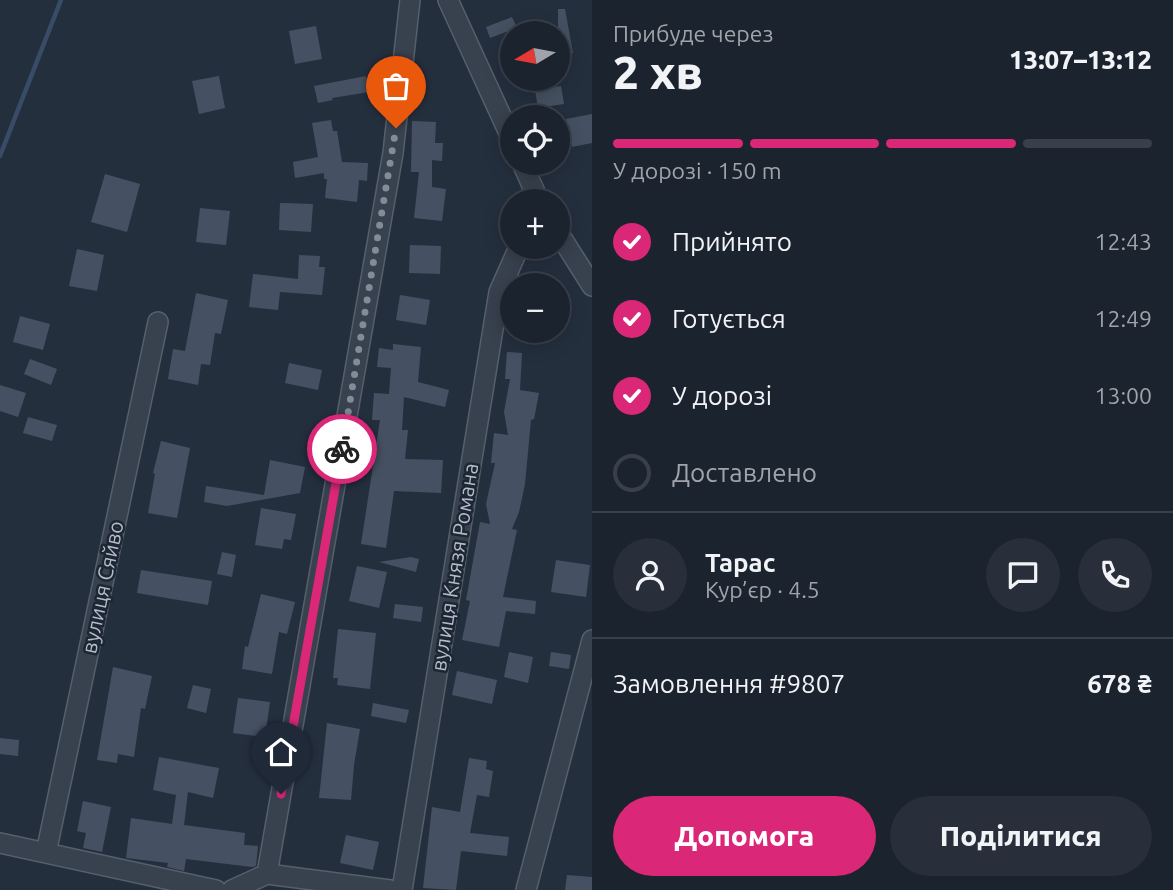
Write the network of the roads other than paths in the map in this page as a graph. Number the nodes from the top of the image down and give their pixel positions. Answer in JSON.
{"nodes":[{"id":1,"x":410,"y":0,"type":"edge"},
{"id":2,"x":448,"y":0,"type":"edge"},
{"id":3,"x":500,"y":114,"type":"edge"},
{"id":4,"x":570,"y":251,"type":"edge"},
{"id":5,"x":514,"y":259,"type":"edge"},
{"id":6,"x":592,"y":286,"type":"edge"},
{"id":7,"x":158,"y":322,"type":"dead end"},
{"id":8,"x":592,"y":640,"type":"edge"},
{"id":9,"x":0,"y":843,"type":"edge"},
{"id":10,"x":46,"y":853,"type":"junction"},
{"id":11,"x":267,"y":874,"type":"junction"},
{"id":12,"x":216,"y":890,"type":"edge"},
{"id":13,"x":232,"y":890,"type":"edge"},
{"id":14,"x":390,"y":890,"type":"edge"},
{"id":15,"x":402,"y":890,"type":"edge"},
{"id":16,"x":526,"y":890,"type":"edge"}],
"edges":[{"from":1,"to":11,"type":"street"},
{"from":2,"to":3,"type":"street"},
{"from":4,"to":6,"type":"street"},
{"from":5,"to":15,"type":"street","name":"вулиця Князя Романа"},
{"from":7,"to":10,"type":"street","name":"вулиця Сяйво"},
{"from":8,"to":16,"type":"street"},
{"from":9,"to":10,"type":"street"},
{"from":10,"to":12,"type":"street"},
{"from":11,"to":13,"type":"street"},
{"from":11,"to":14,"type":"street"}]}
